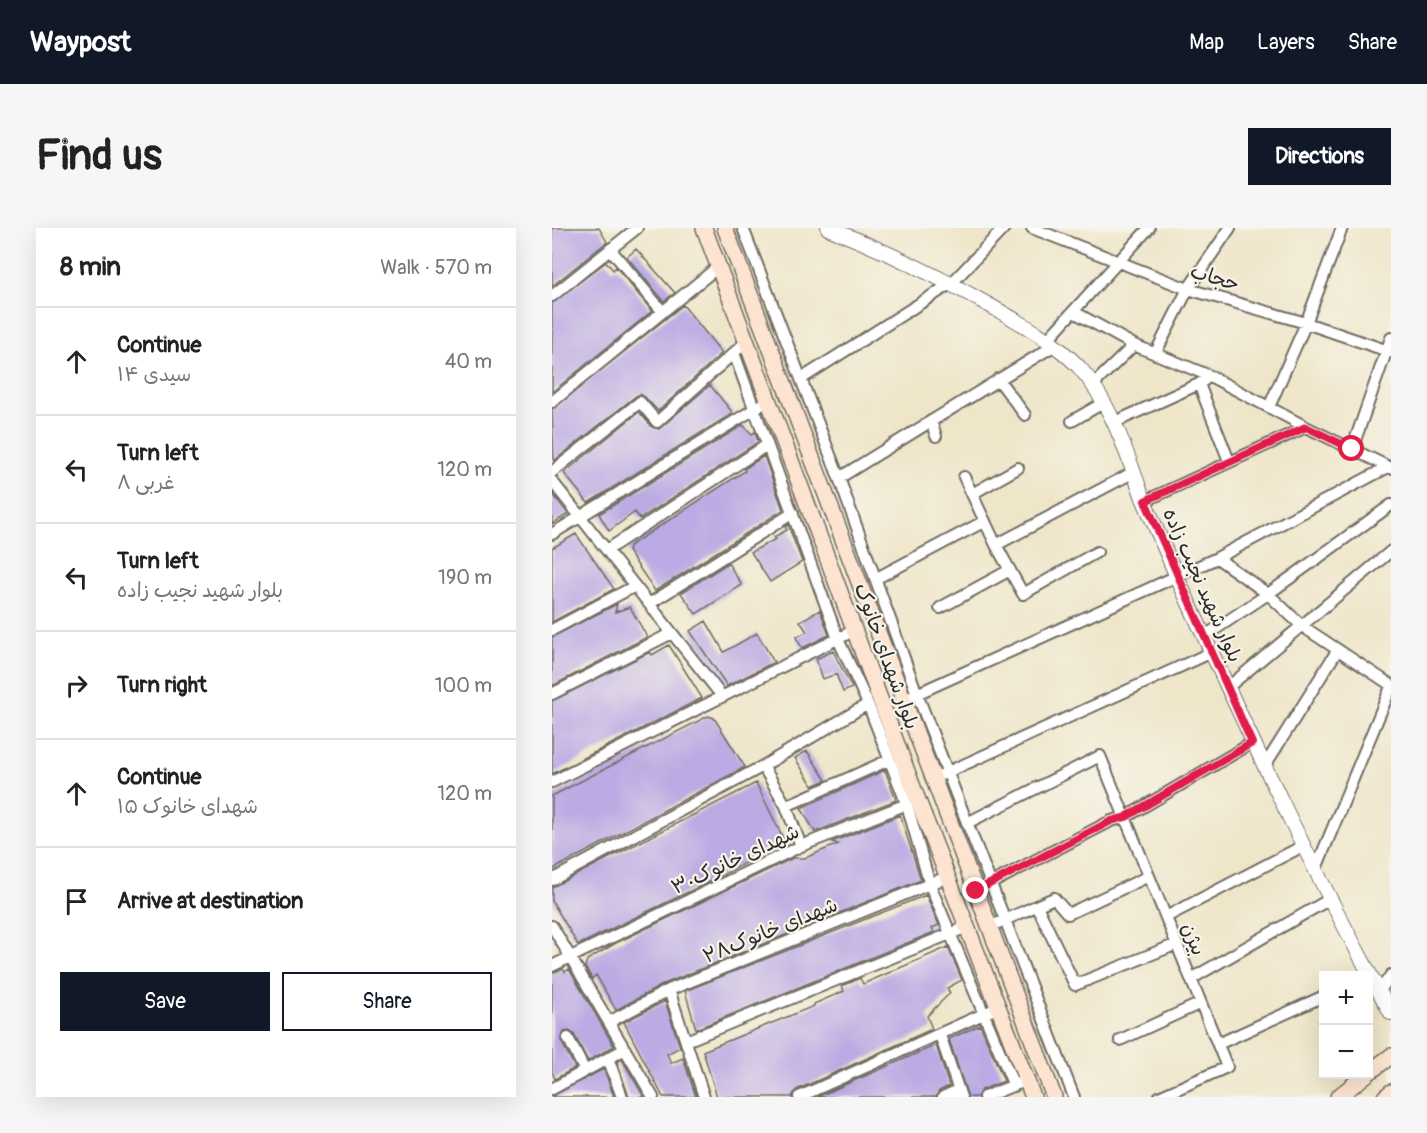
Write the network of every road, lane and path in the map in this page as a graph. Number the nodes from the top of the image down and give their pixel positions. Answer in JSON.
{"nodes":[{"id":1,"x":704,"y":228,"type":"edge"},
{"id":2,"x":726,"y":228,"type":"edge"},
{"id":3,"x":743,"y":228,"type":"edge"},
{"id":4,"x":828,"y":228,"type":"edge"},
{"id":5,"x":1004,"y":228,"type":"edge"},
{"id":6,"x":1032,"y":228,"type":"edge"},
{"id":7,"x":1066,"y":228,"type":"edge"},
{"id":8,"x":1149,"y":228,"type":"edge"},
{"id":9,"x":1230,"y":228,"type":"edge"},
{"id":10,"x":1342,"y":228,"type":"edge"},
{"id":11,"x":631,"y":230,"type":"edge"},
{"id":12,"x":1056,"y":237,"type":"junction"},
{"id":13,"x":610,"y":249,"type":"junction"},
{"id":14,"x":1119,"y":261,"type":"junction"},
{"id":15,"x":719,"y":266,"type":"junction"},
{"id":16,"x":952,"y":284,"type":"junction"},
{"id":17,"x":1188,"y":289,"type":"junction"},
{"id":18,"x":552,"y":296,"type":"edge"},
{"id":19,"x":663,"y":312,"type":"junction"},
{"id":20,"x":1074,"y":312,"type":"junction"},
{"id":21,"x":1306,"y":323,"type":"junction"},
{"id":22,"x":1391,"y":338,"type":"edge"},
{"id":23,"x":746,"y":342,"type":"junction"},
{"id":24,"x":1051,"y":342,"type":"junction"},
{"id":25,"x":1134,"y":345,"type":"junction"},
{"id":26,"x":1389,"y":351,"type":"edge"},
{"id":27,"x":734,"y":353,"type":"junction"},
{"id":28,"x":1155,"y":354,"type":"junction"},
{"id":29,"x":1210,"y":376,"type":"junction"},
{"id":30,"x":801,"y":379,"type":"junction"},
{"id":31,"x":998,"y":379,"type":"junction"},
{"id":32,"x":1199,"y":384,"type":"junction"},
{"id":33,"x":1093,"y":385,"type":"junction"},
{"id":34,"x":769,"y":400,"type":"junction"},
{"id":35,"x":552,"y":402,"type":"edge"},
{"id":36,"x":1103,"y":403,"type":"junction"},
{"id":37,"x":1269,"y":407,"type":"junction"},
{"id":38,"x":754,"y":409,"type":"junction"},
{"id":39,"x":806,"y":415,"type":"junction"},
{"id":40,"x":1025,"y":415,"type":"dead end"},
{"id":41,"x":931,"y":421,"type":"junction"},
{"id":42,"x":1072,"y":421,"type":"dead end"},
{"id":43,"x":1115,"y":422,"type":"junction"},
{"id":44,"x":1306,"y":427,"type":"junction"},
{"id":45,"x":936,"y":436,"type":"dead end"},
{"id":46,"x":767,"y":445,"type":"junction"},
{"id":47,"x":1352,"y":449,"type":"junction"},
{"id":48,"x":1229,"y":461,"type":"junction"},
{"id":49,"x":1389,"y":467,"type":"edge"},
{"id":50,"x":1018,"y":468,"type":"dead end"},
{"id":51,"x":552,"y":472,"type":"edge"},
{"id":52,"x":1134,"y":472,"type":"junction"},
{"id":53,"x":964,"y":477,"type":"dead end"},
{"id":54,"x":839,"y":478,"type":"junction"},
{"id":55,"x":552,"y":481,"type":"edge"},
{"id":56,"x":972,"y":494,"type":"junction"},
{"id":57,"x":1145,"y":501,"type":"junction"},
{"id":58,"x":1391,"y":505,"type":"edge"},
{"id":59,"x":793,"y":513,"type":"junction"},
{"id":60,"x":581,"y":517,"type":"junction"},
{"id":61,"x":985,"y":521,"type":"junction"},
{"id":62,"x":850,"y":530,"type":"junction"},
{"id":63,"x":552,"y":534,"type":"edge"},
{"id":64,"x":996,"y":545,"type":"junction"},
{"id":65,"x":607,"y":550,"type":"junction"},
{"id":66,"x":1391,"y":551,"type":"edge"},
{"id":67,"x":1097,"y":552,"type":"dead end"},
{"id":68,"x":1217,"y":558,"type":"junction"},
{"id":69,"x":1010,"y":570,"type":"junction"},
{"id":70,"x":1177,"y":576,"type":"junction"},
{"id":71,"x":875,"y":579,"type":"junction"},
{"id":72,"x":635,"y":586,"type":"junction"},
{"id":73,"x":1268,"y":594,"type":"junction"},
{"id":74,"x":650,"y":604,"type":"junction"},
{"id":75,"x":940,"y":608,"type":"dead end"},
{"id":76,"x":1302,"y":626,"type":"junction"},
{"id":77,"x":552,"y":630,"type":"edge"},
{"id":78,"x":855,"y":630,"type":"junction"},
{"id":79,"x":672,"y":633,"type":"junction"},
{"id":80,"x":1205,"y":636,"type":"junction"},
{"id":81,"x":838,"y":639,"type":"junction"},
{"id":82,"x":892,"y":646,"type":"junction"},
{"id":83,"x":1337,"y":651,"type":"junction"},
{"id":84,"x":1210,"y":653,"type":"junction"},
{"id":85,"x":1391,"y":686,"type":"edge"},
{"id":86,"x":1227,"y":688,"type":"junction"},
{"id":87,"x":552,"y":694,"type":"edge"},
{"id":88,"x":721,"y":695,"type":"junction"},
{"id":89,"x":910,"y":697,"type":"junction"},
{"id":90,"x":868,"y":704,"type":"junction"},
{"id":91,"x":1252,"y":743,"type":"junction"},
{"id":92,"x":889,"y":760,"type":"junction"},
{"id":93,"x":763,"y":766,"type":"junction"},
{"id":94,"x":1264,"y":767,"type":"junction"},
{"id":95,"x":948,"y":772,"type":"junction"},
{"id":96,"x":933,"y":778,"type":"junction"},
{"id":97,"x":552,"y":782,"type":"edge"},
{"id":98,"x":912,"y":802,"type":"junction"},
{"id":99,"x":786,"y":806,"type":"junction"},
{"id":100,"x":1126,"y":817,"type":"junction"},
{"id":101,"x":967,"y":823,"type":"junction"},
{"id":102,"x":801,"y":846,"type":"junction"},
{"id":103,"x":1303,"y":846,"type":"junction"},
{"id":104,"x":1315,"y":871,"type":"junction"},
{"id":105,"x":1149,"y":876,"type":"junction"},
{"id":106,"x":947,"y":877,"type":"junction"},
{"id":107,"x":552,"y":880,"type":"edge"},
{"id":108,"x":991,"y":884,"type":"junction"},
{"id":109,"x":930,"y":885,"type":"junction"},
{"id":110,"x":976,"y":891,"type":"junction"},
{"id":111,"x":1330,"y":899,"type":"junction"},
{"id":112,"x":1037,"y":906,"type":"junction"},
{"id":113,"x":1166,"y":917,"type":"junction"},
{"id":114,"x":1005,"y":920,"type":"junction"},
{"id":115,"x":552,"y":926,"type":"edge"},
{"id":116,"x":967,"y":927,"type":"junction"},
{"id":117,"x":989,"y":927,"type":"junction"},
{"id":118,"x":951,"y":934,"type":"junction"},
{"id":119,"x":1177,"y":944,"type":"junction"},
{"id":120,"x":570,"y":957,"type":"junction"},
{"id":121,"x":552,"y":966,"type":"edge"},
{"id":122,"x":1367,"y":971,"type":"edge"},
{"id":123,"x":1391,"y":975,"type":"edge"},
{"id":124,"x":1191,"y":979,"type":"junction"},
{"id":125,"x":1373,"y":982,"type":"edge"},
{"id":126,"x":669,"y":990,"type":"junction"},
{"id":127,"x":1379,"y":992,"type":"junction"},
{"id":128,"x":1319,"y":998,"type":"edge"},
{"id":129,"x":1201,"y":1004,"type":"junction"},
{"id":130,"x":999,"y":1007,"type":"junction"},
{"id":131,"x":1391,"y":1012,"type":"edge"},
{"id":132,"x":984,"y":1016,"type":"junction"},
{"id":133,"x":609,"y":1022,"type":"junction"},
{"id":134,"x":940,"y":1035,"type":"junction"},
{"id":135,"x":568,"y":1038,"type":"dead end"},
{"id":136,"x":1120,"y":1040,"type":"dead end"},
{"id":137,"x":686,"y":1041,"type":"junction"},
{"id":138,"x":1218,"y":1044,"type":"junction"},
{"id":139,"x":625,"y":1049,"type":"junction"},
{"id":140,"x":1391,"y":1056,"type":"edge"},
{"id":141,"x":608,"y":1058,"type":"junction"},
{"id":142,"x":1373,"y":1070,"type":"edge"},
{"id":143,"x":585,"y":1071,"type":"junction"},
{"id":144,"x":1361,"y":1079,"type":"edge"},
{"id":145,"x":1020,"y":1083,"type":"junction"},
{"id":146,"x":554,"y":1084,"type":"edge"},
{"id":147,"x":1391,"y":1092,"type":"edge"},
{"id":148,"x":959,"y":1093,"type":"edge"},
{"id":149,"x":622,"y":1097,"type":"edge"},
{"id":150,"x":653,"y":1097,"type":"edge"},
{"id":151,"x":704,"y":1097,"type":"edge"},
{"id":152,"x":799,"y":1097,"type":"edge"},
{"id":153,"x":943,"y":1097,"type":"edge"},
{"id":154,"x":984,"y":1097,"type":"edge"},
{"id":155,"x":1033,"y":1097,"type":"edge"},
{"id":156,"x":1054,"y":1097,"type":"edge"},
{"id":157,"x":1074,"y":1097,"type":"edge"},
{"id":158,"x":1159,"y":1097,"type":"edge"},
{"id":159,"x":1338,"y":1097,"type":"edge"},
{"id":160,"x":1385,"y":1097,"type":"edge"}],
"edges":[{"from":1,"to":15,"type":"main road","name":"بلوار شهدای خانوک"},
{"from":2,"to":39,"type":"main road","name":"بلوار شهدای خانوک"},
{"from":3,"to":30,"type":"street"},
{"from":4,"to":16,"type":"street","name":"بلوار شهید نجیب زاده"},
{"from":5,"to":16,"type":"street"},
{"from":6,"to":12,"type":"street","name":"حجاب"},
{"from":7,"to":12,"type":"street"},
{"from":8,"to":14,"type":"street"},
{"from":9,"to":17,"type":"street"},
{"from":10,"to":21,"type":"street"},
{"from":11,"to":13,"type":"street"},
{"from":12,"to":14,"type":"street","name":"حجاب"},
{"from":13,"to":18,"type":"street"},
{"from":13,"to":19,"type":"street"},
{"from":14,"to":17,"type":"street","name":"حجاب"},
{"from":14,"to":20,"type":"street"},
{"from":15,"to":19,"type":"street"},
{"from":15,"to":23,"type":"main road","name":"بلوار شهدای خانوک"},
{"from":16,"to":24,"type":"street","name":"بلوار شهید نجیب زاده"},
{"from":16,"to":30,"type":"street"},
{"from":17,"to":21,"type":"street","name":"حجاب"},
{"from":17,"to":28,"type":"street"},
{"from":19,"to":35,"type":"street"},
{"from":20,"to":24,"type":"street"},
{"from":20,"to":25,"type":"street"},
{"from":21,"to":26,"type":"street","name":"حجاب"},
{"from":21,"to":37,"type":"street"},
{"from":22,"to":26,"type":"street"},
{"from":23,"to":27,"type":"street"},
{"from":23,"to":34,"type":"main road","name":"بلوار شهدای خانوک"},
{"from":24,"to":31,"type":"street"},
{"from":24,"to":33,"type":"street","name":"بلوار شهید نجیب زاده"},
{"from":25,"to":28,"type":"street"},
{"from":25,"to":33,"type":"street"},
{"from":26,"to":47,"type":"street"},
{"from":27,"to":38,"type":"street"},
{"from":27,"to":51,"type":"street"},
{"from":28,"to":29,"type":"street"},
{"from":29,"to":32,"type":"street"},
{"from":29,"to":37,"type":"street"},
{"from":30,"to":39,"type":"street"},
{"from":31,"to":40,"type":"street"},
{"from":31,"to":41,"type":"street"},
{"from":32,"to":43,"type":"street"},
{"from":32,"to":48,"type":"street"},
{"from":33,"to":36,"type":"street","name":"بلوار شهید نجیب زاده"},
{"from":34,"to":38,"type":"street"},
{"from":34,"to":78,"type":"main road","name":"بلوار شهدای خانوک"},
{"from":36,"to":42,"type":"street"},
{"from":36,"to":43,"type":"street","name":"بلوار شهید نجیب زاده"},
{"from":37,"to":44,"type":"street"},
{"from":38,"to":46,"type":"street"},
{"from":38,"to":60,"type":"street"},
{"from":39,"to":54,"type":"street"},
{"from":39,"to":62,"type":"main road","name":"بلوار شهدای خانوک"},
{"from":41,"to":45,"type":"street"},
{"from":41,"to":54,"type":"street"},
{"from":43,"to":52,"type":"street","name":"بلوار شهید نجیب زاده"},
{"from":44,"to":47,"type":"street"},
{"from":44,"to":48,"type":"street"},
{"from":46,"to":59,"type":"street"},
{"from":46,"to":65,"type":"street"},
{"from":47,"to":49,"type":"street"},
{"from":48,"to":57,"type":"street"},
{"from":49,"to":68,"type":"street"},
{"from":50,"to":56,"type":"street"},
{"from":52,"to":57,"type":"street","name":"بلوار شهید نجیب زاده"},
{"from":52,"to":64,"type":"street"},
{"from":53,"to":56,"type":"street"},
{"from":54,"to":62,"type":"street"},
{"from":55,"to":60,"type":"street"},
{"from":56,"to":61,"type":"street"},
{"from":57,"to":70,"type":"street","name":"بلوار شهید نجیب زاده"},
{"from":58,"to":73,"type":"street"},
{"from":59,"to":74,"type":"street"},
{"from":59,"to":81,"type":"street"},
{"from":60,"to":63,"type":"street"},
{"from":60,"to":65,"type":"street"},
{"from":61,"to":64,"type":"street"},
{"from":61,"to":71,"type":"street"},
{"from":62,"to":71,"type":"street"},
{"from":62,"to":82,"type":"main road","name":"بلوار شهدای خانوک"},
{"from":64,"to":69,"type":"street"},
{"from":65,"to":72,"type":"street"},
{"from":66,"to":76,"type":"street"},
{"from":67,"to":69,"type":"street"},
{"from":68,"to":70,"type":"street"},
{"from":68,"to":73,"type":"street"},
{"from":69,"to":75,"type":"street"},
{"from":70,"to":80,"type":"street","name":"بلوار شهید نجیب زاده"},
{"from":70,"to":89,"type":"street"},
{"from":71,"to":82,"type":"street"},
{"from":72,"to":74,"type":"street"},
{"from":72,"to":77,"type":"street"},
{"from":73,"to":76,"type":"street"},
{"from":73,"to":80,"type":"street"},
{"from":74,"to":79,"type":"street"},
{"from":76,"to":83,"type":"street"},
{"from":76,"to":86,"type":"street"},
{"from":78,"to":81,"type":"street"},
{"from":78,"to":98,"type":"main road","name":"بلوار شهدای خانوک"},
{"from":79,"to":87,"type":"street"},
{"from":79,"to":88,"type":"street"},
{"from":80,"to":84,"type":"street","name":"بلوار شهید نجیب زاده"},
{"from":81,"to":88,"type":"street"},
{"from":81,"to":90,"type":"street"},
{"from":82,"to":89,"type":"main road","name":"بلوار شهدای خانوک"},
{"from":83,"to":85,"type":"street"},
{"from":83,"to":94,"type":"street"},
{"from":84,"to":86,"type":"street","name":"بلوار شهید نجیب زاده"},
{"from":84,"to":95,"type":"street"},
{"from":85,"to":104,"type":"street"},
{"from":86,"to":91,"type":"street","name":"بلوار شهید نجیب زاده"},
{"from":88,"to":97,"type":"street"},
{"from":89,"to":95,"type":"street"},
{"from":89,"to":96,"type":"main road","name":"بلوار شهدای خانوک"},
{"from":90,"to":92,"type":"street"},
{"from":90,"to":93,"type":"street"},
{"from":91,"to":94,"type":"street","name":"بلوار شهید نجیب زاده"},
{"from":91,"to":100,"type":"street"},
{"from":92,"to":98,"type":"street"},
{"from":92,"to":99,"type":"street"},
{"from":93,"to":99,"type":"street"},
{"from":93,"to":107,"type":"street"},
{"from":94,"to":103,"type":"street","name":"بلوار شهید نجیب زاده"},
{"from":95,"to":96,"type":"street"},
{"from":95,"to":101,"type":"street"},
{"from":96,"to":110,"type":"main road","name":"بلوار شهدای خانوک"},
{"from":98,"to":102,"type":"street","name":"شهدای خانوک۳۰"},
{"from":98,"to":106,"type":"main road","name":"بلوار شهدای خانوک"},
{"from":98,"to":109,"type":"street"},
{"from":99,"to":102,"type":"street"},
{"from":100,"to":101,"type":"street","name":"بیژن"},
{"from":100,"to":105,"type":"street","name":"بیژن"},
{"from":100,"to":108,"type":"street"},
{"from":101,"to":108,"type":"street"},
{"from":102,"to":120,"type":"street","name":"شهدای خانوک۳۰"},
{"from":103,"to":104,"type":"street","name":"بلوار شهید نجیب زاده"},
{"from":103,"to":113,"type":"street"},
{"from":104,"to":111,"type":"street","name":"بلوار شهید نجیب زاده"},
{"from":105,"to":112,"type":"street"},
{"from":105,"to":113,"type":"street","name":"بیژن"},
{"from":106,"to":109,"type":"street","name":"شهدای خانوک۲۸"},
{"from":106,"to":116,"type":"main road","name":"بلوار شهدای خانوک"},
{"from":108,"to":110,"type":"street"},
{"from":108,"to":114,"type":"street"},
{"from":109,"to":118,"type":"street"},
{"from":109,"to":126,"type":"street","name":"شهدای خانوک۲۸"},
{"from":110,"to":117,"type":"main road","name":"بلوار شهدای خانوک"},
{"from":111,"to":122,"type":"street","name":"بلوار شهید نجیب زاده"},
{"from":111,"to":124,"type":"street"},
{"from":112,"to":114,"type":"street"},
{"from":112,"to":119,"type":"street"},
{"from":113,"to":119,"type":"street","name":"بیژن"},
{"from":114,"to":117,"type":"street"},
{"from":114,"to":157,"type":"street"},
{"from":115,"to":120,"type":"street"},
{"from":116,"to":118,"type":"street"},
{"from":116,"to":130,"type":"main road","name":"بلوار شهدای خانوک"},
{"from":117,"to":156,"type":"main road","name":"بلوار شهدای خانوک"},
{"from":118,"to":132,"type":"street"},
{"from":118,"to":137,"type":"street"},
{"from":119,"to":124,"type":"street","name":"بیژن"},
{"from":120,"to":121,"type":"street","name":"شهدای خانوک۳۰"},
{"from":120,"to":133,"type":"street"},
{"from":123,"to":127,"type":"street"},
{"from":124,"to":129,"type":"street","name":"بیژن"},
{"from":125,"to":127,"type":"street","name":"بلوار شهید نجیب زاده"},
{"from":126,"to":133,"type":"street","name":"شهدای خانوک۲۸"},
{"from":126,"to":137,"type":"street"},
{"from":127,"to":131,"type":"street","name":"بلوار شهید نجیب زاده"},
{"from":128,"to":138,"type":"street"},
{"from":129,"to":136,"type":"street"},
{"from":129,"to":138,"type":"street","name":"بیژن"},
{"from":130,"to":132,"type":"street"},
{"from":130,"to":145,"type":"main road","name":"بلوار شهدای خانوک"},
{"from":132,"to":134,"type":"street"},
{"from":132,"to":145,"type":"street"},
{"from":133,"to":139,"type":"street"},
{"from":134,"to":148,"type":"street"},
{"from":134,"to":152,"type":"street"},
{"from":135,"to":143,"type":"street"},
{"from":137,"to":151,"type":"street"},
{"from":138,"to":158,"type":"street","name":"بیژن"},
{"from":139,"to":141,"type":"street"},
{"from":139,"to":150,"type":"street"},
{"from":140,"to":142,"type":"main road"},
{"from":141,"to":143,"type":"street"},
{"from":141,"to":149,"type":"street"},
{"from":143,"to":146,"type":"street"},
{"from":144,"to":159,"type":"main road"},
{"from":145,"to":154,"type":"street"},
{"from":145,"to":155,"type":"main road","name":"بلوار شهدای خانوک"},
{"from":147,"to":160,"type":"main road"},
{"from":148,"to":153,"type":"street"}]}
